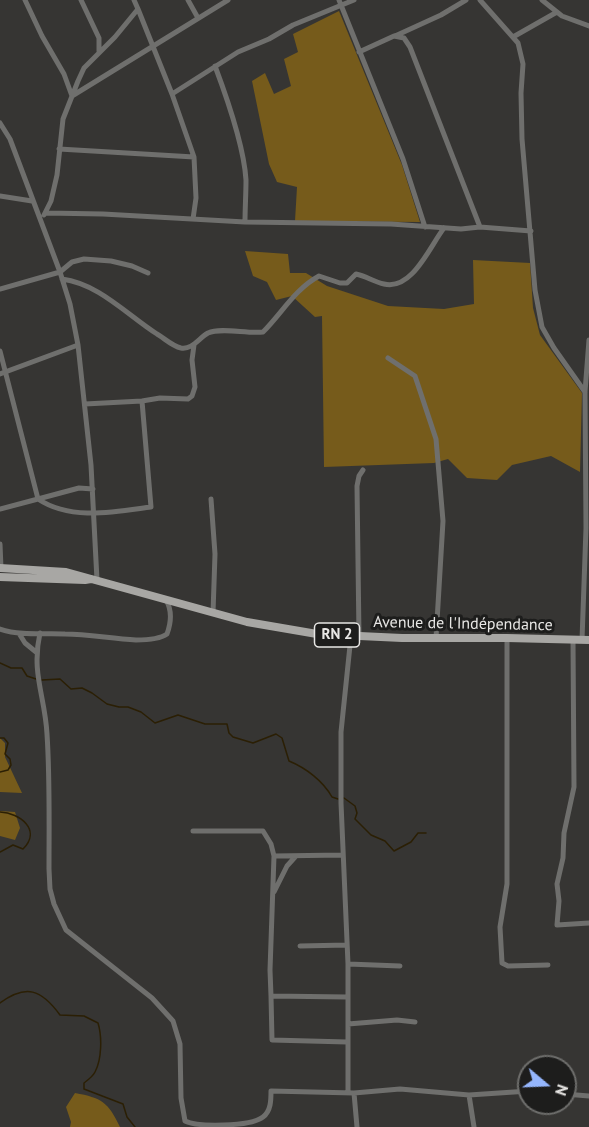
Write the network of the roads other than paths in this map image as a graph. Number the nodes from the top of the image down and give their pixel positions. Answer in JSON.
{"nodes":[{"id":1,"x":25,"y":0,"type":"edge"},
{"id":2,"x":81,"y":0,"type":"edge"},
{"id":3,"x":134,"y":0,"type":"edge"},
{"id":4,"x":188,"y":0,"type":"edge"},
{"id":5,"x":228,"y":0,"type":"edge"},
{"id":6,"x":354,"y":0,"type":"edge"},
{"id":7,"x":466,"y":0,"type":"edge"},
{"id":8,"x":480,"y":0,"type":"edge"},
{"id":9,"x":542,"y":0,"type":"edge"},
{"id":10,"x":340,"y":3,"type":"edge"},
{"id":11,"x":138,"y":9,"type":"junction"},
{"id":12,"x":557,"y":12,"type":"junction"},
{"id":13,"x":198,"y":18,"type":"junction"},
{"id":14,"x":589,"y":26,"type":"edge"},
{"id":15,"x":394,"y":36,"type":"junction"},
{"id":16,"x":513,"y":37,"type":"junction"},
{"id":17,"x":152,"y":47,"type":"junction"},
{"id":18,"x":359,"y":52,"type":"junction"},
{"id":19,"x":98,"y":54,"type":"junction"},
{"id":20,"x":215,"y":66,"type":"junction"},
{"id":21,"x":172,"y":94,"type":"junction"},
{"id":22,"x":72,"y":96,"type":"junction"},
{"id":23,"x":0,"y":123,"type":"edge"},
{"id":24,"x":59,"y":149,"type":"junction"},
{"id":25,"x":194,"y":157,"type":"junction"},
{"id":26,"x":0,"y":196,"type":"edge"},
{"id":27,"x":32,"y":201,"type":"junction"},
{"id":28,"x":46,"y":213,"type":"junction"},
{"id":29,"x":40,"y":217,"type":"junction"},
{"id":30,"x":193,"y":219,"type":"junction"},
{"id":31,"x":245,"y":222,"type":"junction"},
{"id":32,"x":425,"y":227,"type":"junction"},
{"id":33,"x":480,"y":227,"type":"junction"},
{"id":34,"x":444,"y":228,"type":"junction"},
{"id":35,"x":531,"y":231,"type":"junction"},
{"id":36,"x":148,"y":273,"type":"dead end"},
{"id":37,"x":61,"y":275,"type":"junction"},
{"id":38,"x":0,"y":289,"type":"edge"},
{"id":39,"x":589,"y":340,"type":"edge"},
{"id":40,"x":194,"y":344,"type":"junction"},
{"id":41,"x":78,"y":345,"type":"junction"},
{"id":42,"x":0,"y":351,"type":"edge"},
{"id":43,"x":388,"y":358,"type":"dead end"},
{"id":44,"x":3,"y":373,"type":"edge"},
{"id":45,"x":585,"y":392,"type":"junction"},
{"id":46,"x":142,"y":401,"type":"junction"},
{"id":47,"x":85,"y":404,"type":"junction"},
{"id":48,"x":363,"y":470,"type":"dead end"},
{"id":49,"x":93,"y":489,"type":"junction"},
{"id":50,"x":38,"y":499,"type":"junction"},
{"id":51,"x":211,"y":499,"type":"dead end"},
{"id":52,"x":0,"y":509,"type":"edge"},
{"id":53,"x":93,"y":514,"type":"junction"},
{"id":54,"x":0,"y":544,"type":"edge"},
{"id":55,"x":0,"y":568,"type":"edge"},
{"id":56,"x":0,"y":577,"type":"edge"},
{"id":57,"x":94,"y":580,"type":"junction"},
{"id":58,"x":165,"y":599,"type":"junction"},
{"id":59,"x":213,"y":613,"type":"junction"},
{"id":60,"x":0,"y":629,"type":"edge"},
{"id":61,"x":40,"y":633,"type":"junction"},
{"id":62,"x":20,"y":635,"type":"junction"},
{"id":63,"x":355,"y":636,"type":"junction"},
{"id":64,"x":436,"y":638,"type":"junction"},
{"id":65,"x":507,"y":638,"type":"junction"},
{"id":66,"x":573,"y":640,"type":"junction"},
{"id":67,"x":586,"y":640,"type":"edge"},
{"id":68,"x":36,"y":652,"type":"junction"},
{"id":69,"x":193,"y":831,"type":"dead end"},
{"id":70,"x":342,"y":855,"type":"junction"},
{"id":71,"x":274,"y":856,"type":"junction"},
{"id":72,"x":296,"y":856,"type":"junction"},
{"id":73,"x":272,"y":896,"type":"junction"},
{"id":74,"x":589,"y":923,"type":"edge"},
{"id":75,"x":347,"y":945,"type":"junction"},
{"id":76,"x":300,"y":946,"type":"dead end"},
{"id":77,"x":348,"y":964,"type":"junction"},
{"id":78,"x":548,"y":965,"type":"dead end"},
{"id":79,"x":400,"y":966,"type":"dead end"},
{"id":80,"x":272,"y":996,"type":"junction"},
{"id":81,"x":347,"y":997,"type":"junction"},
{"id":82,"x":415,"y":1022,"type":"dead end"},
{"id":83,"x":348,"y":1024,"type":"junction"},
{"id":84,"x":347,"y":1042,"type":"junction"},
{"id":85,"x":517,"y":1092,"type":"edge"},
{"id":86,"x":351,"y":1093,"type":"junction"},
{"id":87,"x":469,"y":1095,"type":"junction"},
{"id":88,"x":357,"y":1127,"type":"edge"},
{"id":89,"x":474,"y":1127,"type":"edge"}],
"edges":[{"from":1,"to":22,"type":"street"},
{"from":2,"to":19,"type":"street"},
{"from":3,"to":11,"type":"street"},
{"from":4,"to":13,"type":"street"},
{"from":5,"to":13,"type":"street"},
{"from":6,"to":10,"type":"street"},
{"from":7,"to":15,"type":"street"},
{"from":8,"to":16,"type":"street"},
{"from":9,"to":12,"type":"street"},
{"from":10,"to":18,"type":"street"},
{"from":10,"to":20,"type":"street"},
{"from":11,"to":17,"type":"street"},
{"from":11,"to":19,"type":"street"},
{"from":12,"to":14,"type":"street"},
{"from":12,"to":16,"type":"street"},
{"from":13,"to":17,"type":"street"},
{"from":15,"to":18,"type":"street"},
{"from":15,"to":33,"type":"street"},
{"from":16,"to":35,"type":"street"},
{"from":17,"to":21,"type":"street"},
{"from":17,"to":22,"type":"street"},
{"from":18,"to":32,"type":"street"},
{"from":19,"to":22,"type":"street"},
{"from":20,"to":21,"type":"street"},
{"from":20,"to":31,"type":"street"},
{"from":21,"to":25,"type":"street"},
{"from":22,"to":24,"type":"street"},
{"from":23,"to":27,"type":"street"},
{"from":24,"to":25,"type":"street"},
{"from":24,"to":28,"type":"street"},
{"from":25,"to":30,"type":"street"},
{"from":26,"to":27,"type":"street"},
{"from":27,"to":29,"type":"street"},
{"from":28,"to":29,"type":"street"},
{"from":28,"to":30,"type":"street"},
{"from":29,"to":37,"type":"street"},
{"from":30,"to":31,"type":"street"},
{"from":31,"to":32,"type":"street"},
{"from":32,"to":34,"type":"street"},
{"from":33,"to":34,"type":"street"},
{"from":33,"to":35,"type":"street"},
{"from":34,"to":40,"type":"street"},
{"from":35,"to":45,"type":"street"},
{"from":36,"to":37,"type":"street"},
{"from":37,"to":38,"type":"street"},
{"from":37,"to":40,"type":"street"},
{"from":37,"to":41,"type":"street"},
{"from":39,"to":45,"type":"street"},
{"from":40,"to":46,"type":"street"},
{"from":41,"to":44,"type":"street"},
{"from":41,"to":47,"type":"street"},
{"from":42,"to":44,"type":"street"},
{"from":43,"to":64,"type":"street"},
{"from":44,"to":50,"type":"street"},
{"from":45,"to":67,"type":"street"},
{"from":46,"to":47,"type":"street"},
{"from":46,"to":53,"type":"street"},
{"from":47,"to":49,"type":"street"},
{"from":48,"to":63,"type":"street"},
{"from":49,"to":50,"type":"street"},
{"from":49,"to":53,"type":"street"},
{"from":50,"to":52,"type":"street"},
{"from":50,"to":53,"type":"street"},
{"from":51,"to":59,"type":"street"},
{"from":53,"to":57,"type":"street"},
{"from":54,"to":55,"type":"street"},
{"from":55,"to":57,"type":"main road","name":"Avenue de l'Indépendance","number":"RN 2"},
{"from":56,"to":57,"type":"main road","name":"Avenue de l'Indépendance","number":"RN 2"},
{"from":57,"to":58,"type":"main road","name":"Avenue de l'Indépendance","number":"RN 2"},
{"from":58,"to":59,"type":"main road","name":"Avenue de l'Indépendance","number":"RN 2"},
{"from":58,"to":61,"type":"street"},
{"from":59,"to":63,"type":"main road","name":"Avenue de l'Indépendance","number":"RN 2"},
{"from":60,"to":62,"type":"street"},
{"from":61,"to":62,"type":"street"},
{"from":61,"to":68,"type":"street"},
{"from":62,"to":68,"type":"street"},
{"from":63,"to":64,"type":"main road","name":"Avenue de l'Indépendance","number":"RN 2"},
{"from":63,"to":70,"type":"street"},
{"from":64,"to":65,"type":"main road","name":"Avenue de l'Indépendance","number":"RN 2"},
{"from":65,"to":66,"type":"main road","name":"Avenue de l'Indépendance","number":"RN 2"},
{"from":65,"to":78,"type":"street"},
{"from":66,"to":67,"type":"main road","name":"Avenue de l'Indépendance","number":"RN 2"},
{"from":66,"to":74,"type":"street"},
{"from":68,"to":86,"type":"street"},
{"from":69,"to":71,"type":"street"},
{"from":70,"to":72,"type":"street"},
{"from":70,"to":75,"type":"street"},
{"from":71,"to":72,"type":"street"},
{"from":71,"to":73,"type":"street"},
{"from":72,"to":73,"type":"street"},
{"from":73,"to":80,"type":"street"},
{"from":75,"to":76,"type":"street"},
{"from":75,"to":77,"type":"street"},
{"from":77,"to":79,"type":"street"},
{"from":77,"to":81,"type":"street"},
{"from":80,"to":81,"type":"street"},
{"from":80,"to":84,"type":"street"},
{"from":81,"to":83,"type":"street"},
{"from":82,"to":83,"type":"street"},
{"from":83,"to":84,"type":"street"},
{"from":84,"to":86,"type":"street"},
{"from":85,"to":87,"type":"street"},
{"from":86,"to":87,"type":"street"},
{"from":86,"to":88,"type":"street"},
{"from":87,"to":89,"type":"street"}]}
